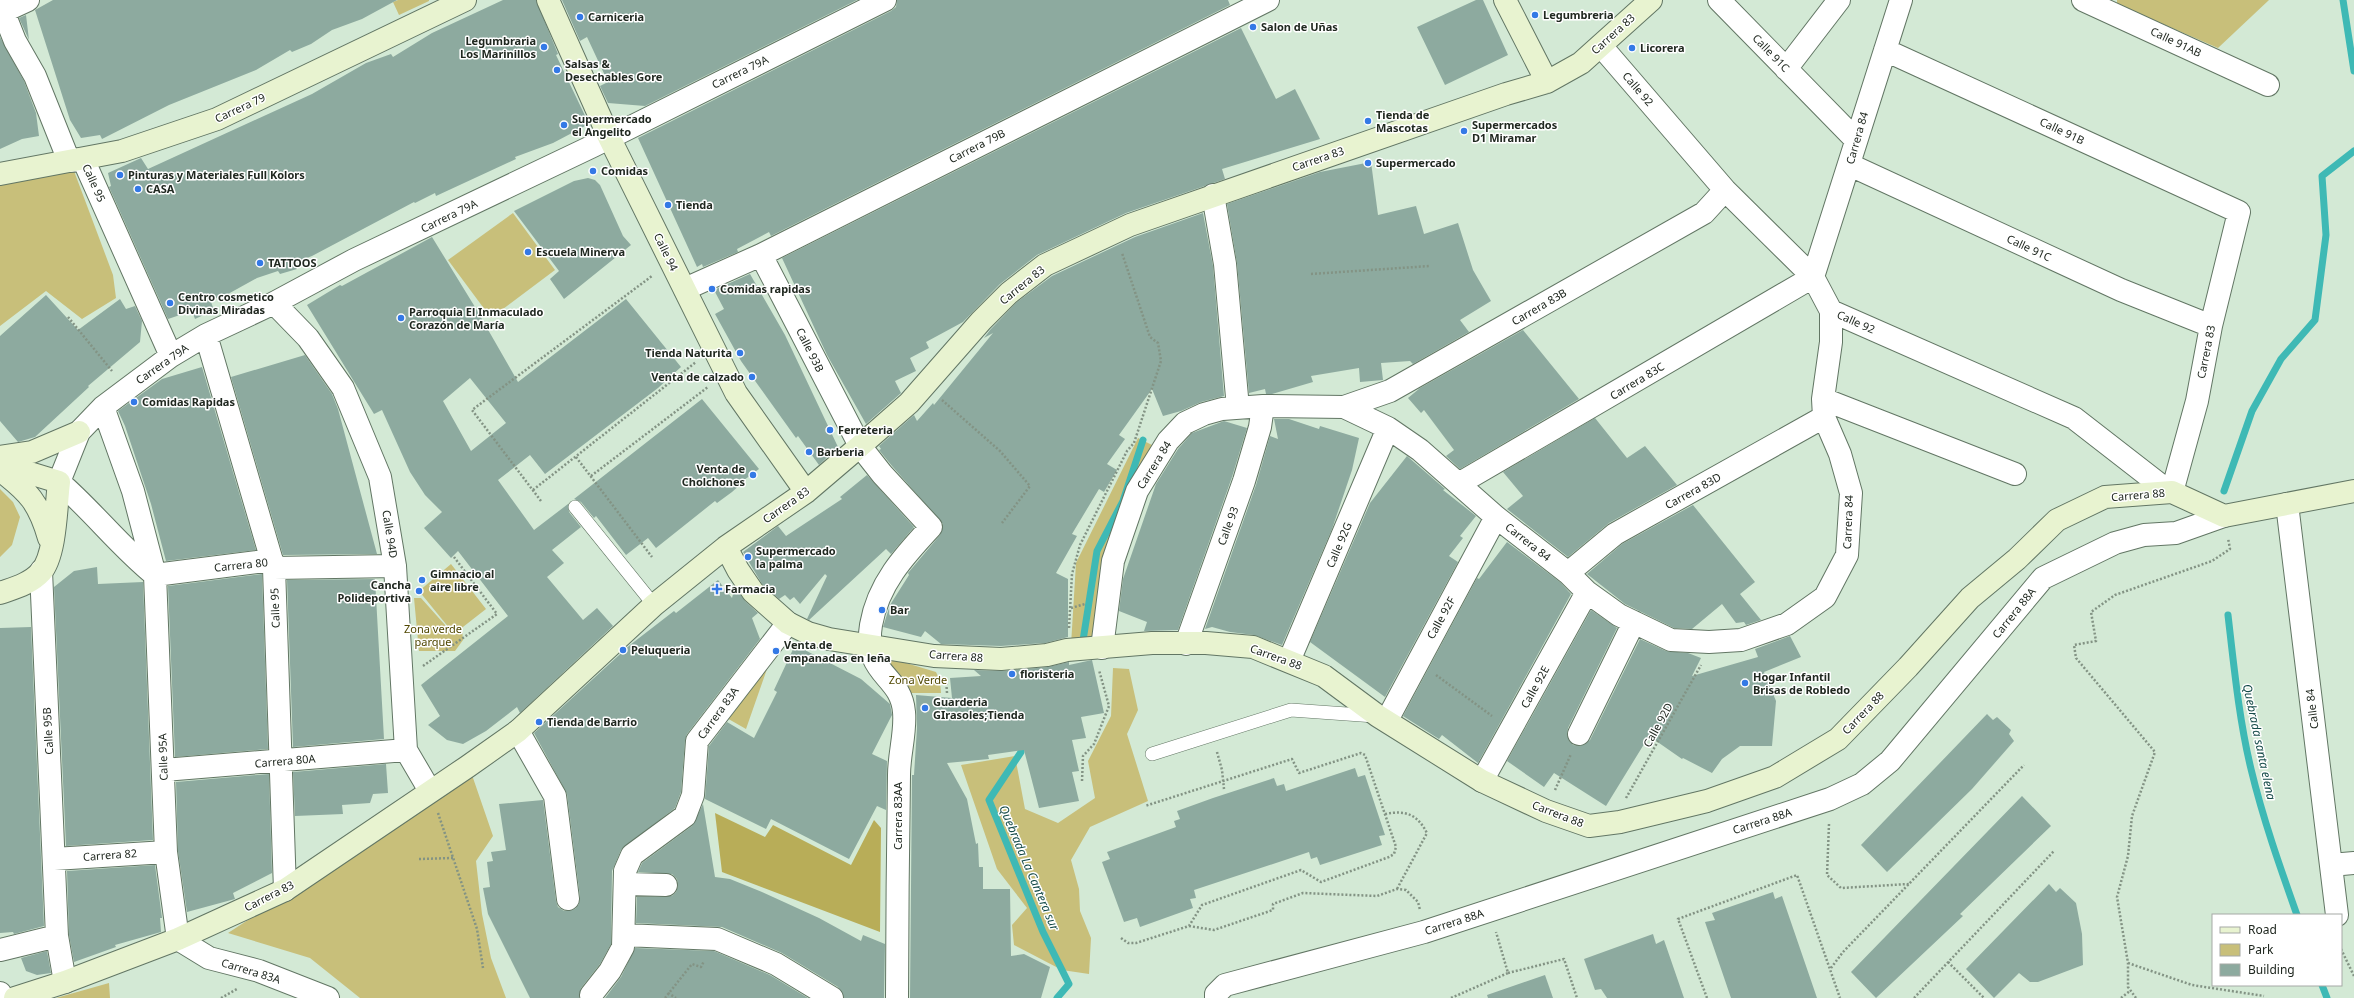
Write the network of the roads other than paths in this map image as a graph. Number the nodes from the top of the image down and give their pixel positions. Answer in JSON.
{"nodes":[{"id":1,"x":28,"y":0,"type":"edge"},
{"id":2,"x":465,"y":0,"type":"edge"},
{"id":3,"x":548,"y":0,"type":"edge"},
{"id":4,"x":885,"y":0,"type":"edge"},
{"id":5,"x":1268,"y":0,"type":"edge"},
{"id":6,"x":1505,"y":0,"type":"edge"},
{"id":7,"x":1651,"y":0,"type":"edge"},
{"id":8,"x":1719,"y":0,"type":"edge"},
{"id":9,"x":1838,"y":0,"type":"edge"},
{"id":10,"x":1901,"y":0,"type":"edge"},
{"id":11,"x":2083,"y":0,"type":"edge"},
{"id":12,"x":1,"y":9,"type":"edge"},
{"id":13,"x":1601,"y":46,"type":"junction"},
{"id":14,"x":1885,"y":50,"type":"junction"},
{"id":15,"x":1786,"y":69,"type":"junction"},
{"id":16,"x":1547,"y":82,"type":"junction"},
{"id":17,"x":2268,"y":85,"type":"dead end"},
{"id":18,"x":609,"y":137,"type":"junction"},
{"id":19,"x":1856,"y":140,"type":"junction"},
{"id":20,"x":76,"y":160,"type":"junction"},
{"id":21,"x":1850,"y":165,"type":"junction"},
{"id":22,"x":0,"y":174,"type":"edge"},
{"id":23,"x":1725,"y":190,"type":"junction"},
{"id":24,"x":1213,"y":195,"type":"junction"},
{"id":25,"x":2239,"y":212,"type":"joint"},
{"id":26,"x":761,"y":255,"type":"junction"},
{"id":27,"x":1813,"y":277,"type":"junction"},
{"id":28,"x":685,"y":289,"type":"junction"},
{"id":29,"x":274,"y":303,"type":"junction"},
{"id":30,"x":1831,"y":311,"type":"junction"},
{"id":31,"x":2211,"y":326,"type":"junction"},
{"id":32,"x":206,"y":335,"type":"junction"},
{"id":33,"x":170,"y":356,"type":"junction"},
{"id":34,"x":1263,"y":406,"type":"junction"},
{"id":35,"x":103,"y":407,"type":"junction"},
{"id":36,"x":1344,"y":407,"type":"junction"},
{"id":37,"x":1238,"y":408,"type":"junction"},
{"id":38,"x":1823,"y":408,"type":"junction"},
{"id":39,"x":1388,"y":428,"type":"junction"},
{"id":40,"x":79,"y":432,"type":"junction"},
{"id":41,"x":860,"y":446,"type":"junction"},
{"id":42,"x":0,"y":457,"type":"edge"},
{"id":43,"x":0,"y":464,"type":"edge"},
{"id":44,"x":0,"y":470,"type":"edge"},
{"id":45,"x":2015,"y":474,"type":"dead end"},
{"id":46,"x":59,"y":482,"type":"junction"},
{"id":47,"x":1460,"y":483,"type":"junction"},
{"id":48,"x":2354,"y":491,"type":"edge"},
{"id":49,"x":806,"y":492,"type":"junction"},
{"id":50,"x":2170,"y":492,"type":"junction"},
{"id":51,"x":2287,"y":504,"type":"junction"},
{"id":52,"x":575,"y":507,"type":"dead end"},
{"id":53,"x":2224,"y":516,"type":"junction"},
{"id":54,"x":1496,"y":517,"type":"junction"},
{"id":55,"x":51,"y":546,"type":"junction"},
{"id":56,"x":726,"y":547,"type":"junction"},
{"id":57,"x":273,"y":564,"type":"junction"},
{"id":58,"x":395,"y":566,"type":"junction"},
{"id":59,"x":41,"y":571,"type":"junction"},
{"id":60,"x":1568,"y":573,"type":"junction"},
{"id":61,"x":155,"y":575,"type":"junction"},
{"id":62,"x":1587,"y":592,"type":"junction"},
{"id":63,"x":0,"y":593,"type":"edge"},
{"id":64,"x":654,"y":605,"type":"junction"},
{"id":65,"x":1634,"y":622,"type":"junction"},
{"id":66,"x":788,"y":623,"type":"junction"},
{"id":67,"x":870,"y":644,"type":"junction"},
{"id":68,"x":1186,"y":644,"type":"junction"},
{"id":69,"x":1098,"y":648,"type":"junction"},
{"id":70,"x":1290,"y":661,"type":"junction"},
{"id":71,"x":1382,"y":718,"type":"junction"},
{"id":72,"x":518,"y":731,"type":"junction"},
{"id":73,"x":1579,"y":734,"type":"road end"},
{"id":74,"x":406,"y":750,"type":"junction"},
{"id":75,"x":1152,"y":754,"type":"dead end"},
{"id":76,"x":281,"y":762,"type":"junction"},
{"id":77,"x":164,"y":770,"type":"junction"},
{"id":78,"x":1482,"y":781,"type":"junction"},
{"id":79,"x":430,"y":791,"type":"junction"},
{"id":80,"x":166,"y":852,"type":"junction"},
{"id":81,"x":54,"y":859,"type":"junction"},
{"id":82,"x":2354,"y":863,"type":"edge"},
{"id":83,"x":2330,"y":865,"type":"junction"},
{"id":84,"x":626,"y":884,"type":"junction"},
{"id":85,"x":666,"y":885,"type":"dead end"},
{"id":86,"x":285,"y":890,"type":"junction"},
{"id":87,"x":568,"y":899,"type":"dead end"},
{"id":88,"x":2337,"y":914,"type":"edge"},
{"id":89,"x":624,"y":935,"type":"junction"},
{"id":90,"x":57,"y":936,"type":"junction"},
{"id":91,"x":178,"y":939,"type":"junction"},
{"id":92,"x":0,"y":950,"type":"edge"},
{"id":93,"x":65,"y":982,"type":"junction"},
{"id":94,"x":0,"y":993,"type":"edge"},
{"id":95,"x":591,"y":995,"type":"dead end"},
{"id":96,"x":1216,"y":996,"type":"edge"},
{"id":97,"x":1,"y":998,"type":"edge"},
{"id":98,"x":15,"y":998,"type":"edge"},
{"id":99,"x":328,"y":998,"type":"edge"},
{"id":100,"x":832,"y":998,"type":"edge"},
{"id":101,"x":897,"y":998,"type":"edge"}],
"edges":[{"from":1,"to":12,"type":"street"},
{"from":2,"to":20,"type":"street","name":"Carrera 79"},
{"from":3,"to":18,"type":"street","name":"Calle 94"},
{"from":4,"to":18,"type":"street","name":"Carrera 79A"},
{"from":5,"to":26,"type":"street","name":"Carrera 79B"},
{"from":6,"to":16,"type":"street"},
{"from":7,"to":13,"type":"street","name":"Carrera 83"},
{"from":8,"to":15,"type":"street","name":"Calle 91C"},
{"from":9,"to":15,"type":"street"},
{"from":10,"to":14,"type":"street","name":"Carrera 84"},
{"from":11,"to":17,"type":"street","name":"Calle 91AB"},
{"from":12,"to":20,"type":"street","name":"Calle 95"},
{"from":13,"to":16,"type":"street","name":"Carrera 83"},
{"from":13,"to":23,"type":"street","name":"Calle 92"},
{"from":14,"to":19,"type":"street","name":"Carrera 84"},
{"from":14,"to":25,"type":"street","name":"Calle 91B"},
{"from":15,"to":19,"type":"street","name":"Calle 91C"},
{"from":16,"to":24,"type":"street","name":"Carrera 83"},
{"from":18,"to":28,"type":"street","name":"Calle 94"},
{"from":18,"to":29,"type":"street","name":"Carrera 79A"},
{"from":19,"to":21,"type":"street","name":"Carrera 84"},
{"from":20,"to":22,"type":"street","name":"Carrera 79"},
{"from":20,"to":33,"type":"street","name":"Calle 95"},
{"from":21,"to":27,"type":"street","name":"Carrera 84"},
{"from":21,"to":31,"type":"street","name":"Calle 91C"},
{"from":23,"to":27,"type":"street","name":"Calle 92"},
{"from":23,"to":36,"type":"street","name":"Carrera 83B"},
{"from":24,"to":37,"type":"street"},
{"from":24,"to":41,"type":"street","name":"Carrera 83"},
{"from":25,"to":31,"type":"street","name":"Carrera 83"},
{"from":26,"to":28,"type":"street","name":"Carrera 79B"},
{"from":26,"to":41,"type":"street","name":"Calle 93B"},
{"from":27,"to":30,"type":"street","name":"Calle 92"},
{"from":27,"to":47,"type":"street","name":"Carrera 83C"},
{"from":28,"to":49,"type":"street","name":"Calle 94"},
{"from":29,"to":32,"type":"street","name":"Carrera 79A"},
{"from":29,"to":58,"type":"street","name":"Calle 94D"},
{"from":30,"to":38,"type":"street"},
{"from":30,"to":50,"type":"street","name":"Calle 92"},
{"from":31,"to":50,"type":"street","name":"Carrera 83"},
{"from":32,"to":33,"type":"street","name":"Carrera 79A"},
{"from":32,"to":57,"type":"street","name":"Calle 95"},
{"from":33,"to":35,"type":"street","name":"Carrera 79A"},
{"from":34,"to":36,"type":"street","name":"Carrera 84"},
{"from":34,"to":37,"type":"street","name":"Carrera 84"},
{"from":34,"to":68,"type":"street","name":"Calle 93"},
{"from":35,"to":40,"type":"street","name":"Carrera 79A"},
{"from":35,"to":61,"type":"street","name":"Calle 95A"},
{"from":36,"to":39,"type":"street","name":"Carrera 84"},
{"from":37,"to":69,"type":"street","name":"Carrera 84"},
{"from":38,"to":45,"type":"street"},
{"from":38,"to":60,"type":"street","name":"Carrera 83D"},
{"from":38,"to":65,"type":"street","name":"Carrera 84"},
{"from":39,"to":47,"type":"street","name":"Carrera 84"},
{"from":39,"to":70,"type":"street","name":"Calle 92G"},
{"from":40,"to":42,"type":"street"},
{"from":40,"to":46,"type":"street","name":"Carrera 79A"},
{"from":41,"to":49,"type":"street","name":"Carrera 83"},
{"from":41,"to":67,"type":"street","name":"Calle 93B"},
{"from":43,"to":46,"type":"street"},
{"from":44,"to":55,"type":"street"},
{"from":46,"to":55,"type":"street","name":"Calle 95B"},
{"from":46,"to":61,"type":"street"},
{"from":47,"to":54,"type":"street","name":"Carrera 84"},
{"from":48,"to":51,"type":"street"},
{"from":49,"to":56,"type":"street","name":"Carrera 83"},
{"from":50,"to":53,"type":"street","name":"Carrera 88"},
{"from":50,"to":78,"type":"street","name":"Carrera 88"},
{"from":51,"to":53,"type":"street"},
{"from":51,"to":83,"type":"street","name":"Calle 84"},
{"from":52,"to":64,"type":"lane"},
{"from":53,"to":96,"type":"street","name":"Carrera 88A"},
{"from":54,"to":60,"type":"street","name":"Carrera 84"},
{"from":54,"to":71,"type":"street","name":"Calle 92F"},
{"from":55,"to":59,"type":"street","name":"Calle 95B"},
{"from":56,"to":64,"type":"street","name":"Carrera 83"},
{"from":56,"to":66,"type":"street","name":"Carrera 88"},
{"from":57,"to":58,"type":"street","name":"Carrera 80"},
{"from":57,"to":61,"type":"street","name":"Carrera 80"},
{"from":57,"to":76,"type":"street","name":"Calle 95"},
{"from":58,"to":74,"type":"street","name":"Calle 94D"},
{"from":59,"to":63,"type":"street"},
{"from":59,"to":81,"type":"street","name":"Calle 95B"},
{"from":60,"to":62,"type":"street","name":"Carrera 84"},
{"from":61,"to":77,"type":"street","name":"Calle 95A"},
{"from":62,"to":65,"type":"street","name":"Carrera 84"},
{"from":62,"to":78,"type":"street","name":"Calle 92E"},
{"from":64,"to":72,"type":"street","name":"Carrera 83"},
{"from":65,"to":73,"type":"street"},
{"from":66,"to":67,"type":"street","name":"Carrera 88"},
{"from":66,"to":84,"type":"street","name":"Carrera 83A"},
{"from":67,"to":69,"type":"street","name":"Carrera 88"},
{"from":67,"to":101,"type":"street","name":"Carrera 83AA"},
{"from":68,"to":69,"type":"street","name":"Carrera 88"},
{"from":68,"to":70,"type":"street","name":"Carrera 88"},
{"from":70,"to":71,"type":"street","name":"Carrera 88"},
{"from":71,"to":75,"type":"lane"},
{"from":71,"to":78,"type":"street","name":"Carrera 88"},
{"from":72,"to":79,"type":"street","name":"Carrera 83"},
{"from":72,"to":87,"type":"street"},
{"from":74,"to":76,"type":"street","name":"Carrera 80A"},
{"from":74,"to":79,"type":"street","name":"Calle 94D"},
{"from":76,"to":77,"type":"street","name":"Carrera 80A"},
{"from":76,"to":86,"type":"street","name":"Calle 95"},
{"from":77,"to":80,"type":"street","name":"Calle 95A"},
{"from":79,"to":86,"type":"street","name":"Carrera 83"},
{"from":80,"to":81,"type":"street","name":"Carrera 82"},
{"from":80,"to":91,"type":"street","name":"Calle 95A"},
{"from":81,"to":90,"type":"street","name":"Calle 95B"},
{"from":82,"to":83,"type":"street"},
{"from":83,"to":88,"type":"street","name":"Calle 84"},
{"from":84,"to":85,"type":"street"},
{"from":84,"to":89,"type":"street","name":"Carrera 83A"},
{"from":86,"to":91,"type":"street","name":"Carrera 83"},
{"from":89,"to":95,"type":"street","name":"Carrera 83A"},
{"from":89,"to":100,"type":"street"},
{"from":90,"to":92,"type":"street"},
{"from":90,"to":93,"type":"street","name":"Calle 95B"},
{"from":91,"to":93,"type":"street","name":"Carrera 83"},
{"from":91,"to":99,"type":"street","name":"Carrera 83A"},
{"from":93,"to":98,"type":"street","name":"Carrera 83"},
{"from":94,"to":97,"type":"street"}]}
